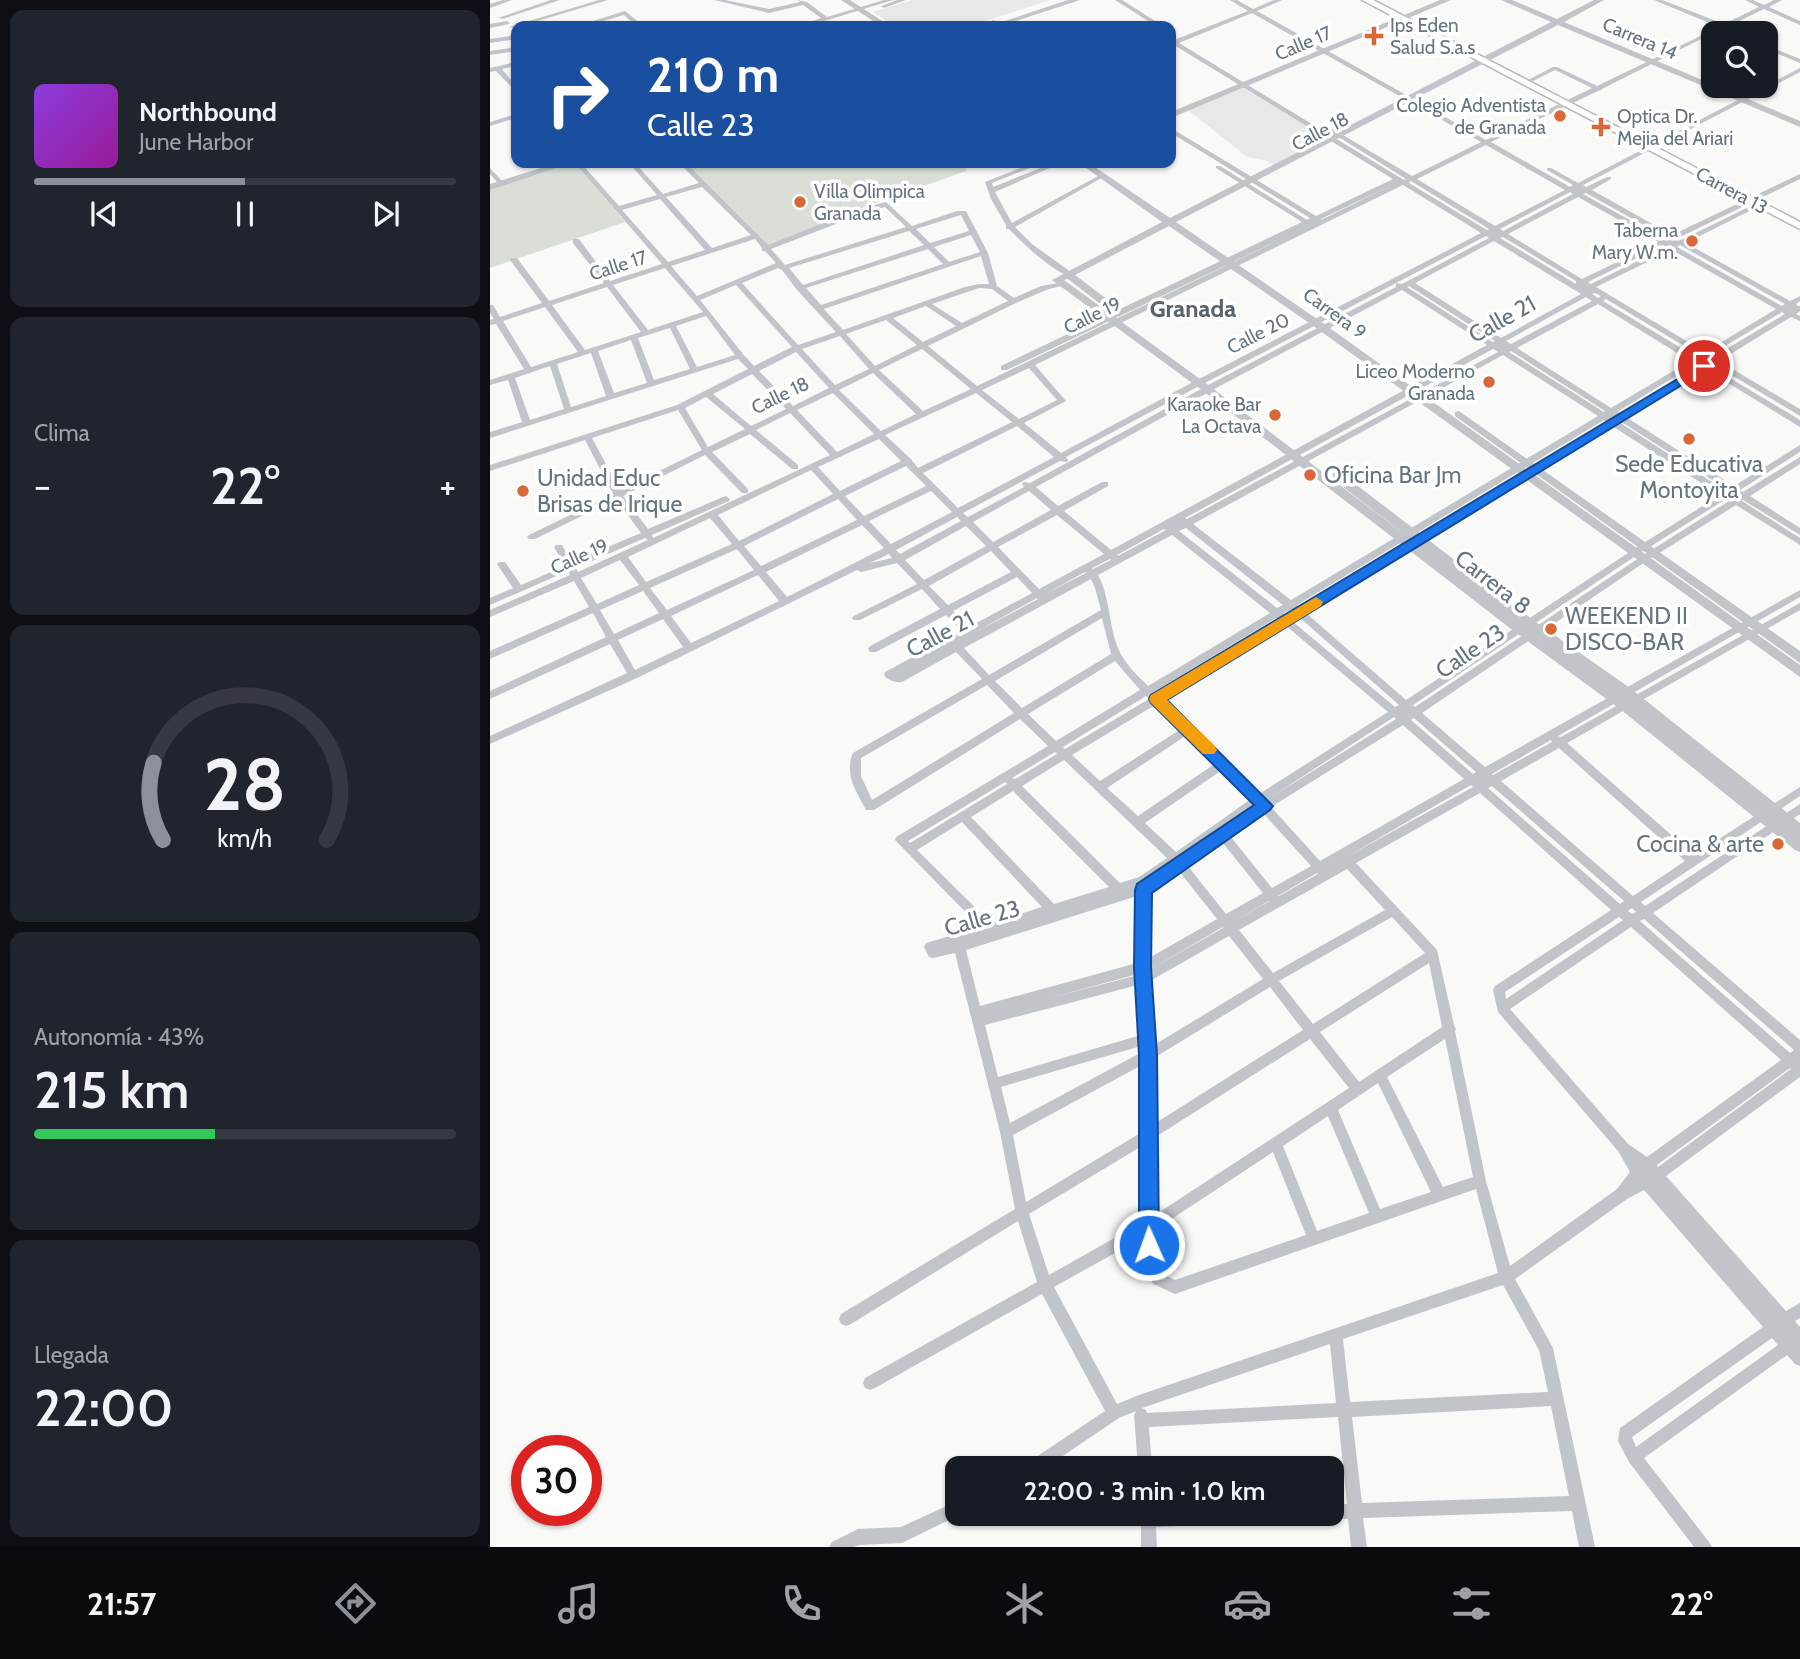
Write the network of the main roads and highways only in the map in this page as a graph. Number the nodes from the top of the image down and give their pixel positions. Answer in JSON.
{"nodes":[{"id":1,"x":1366,"y":0,"type":"edge"},
{"id":2,"x":1376,"y":0,"type":"edge"},
{"id":3,"x":1402,"y":16,"type":"junction"},
{"id":4,"x":1488,"y":60,"type":"junction"},
{"id":5,"x":1567,"y":101,"type":"junction"},
{"id":6,"x":1758,"y":200,"type":"junction"},
{"id":7,"x":1800,"y":219,"type":"edge"},
{"id":8,"x":1800,"y":226,"type":"edge"}],
"edges":[{"from":1,"to":3,"type":"main road","name":"Carrera 13"},
{"from":2,"to":3,"type":"main road","name":"Carrera 13"},
{"from":3,"to":4,"type":"main road","name":"Carrera 13"},
{"from":4,"to":5,"type":"main road","name":"Carrera 13"},
{"from":4,"to":5,"type":"main road","name":"Carrera 13"},
{"from":5,"to":6,"type":"main road","name":"Carrera 13"},
{"from":6,"to":7,"type":"main road","name":"Carrera 13"},
{"from":6,"to":8,"type":"main road","name":"Carrera 13"}]}
